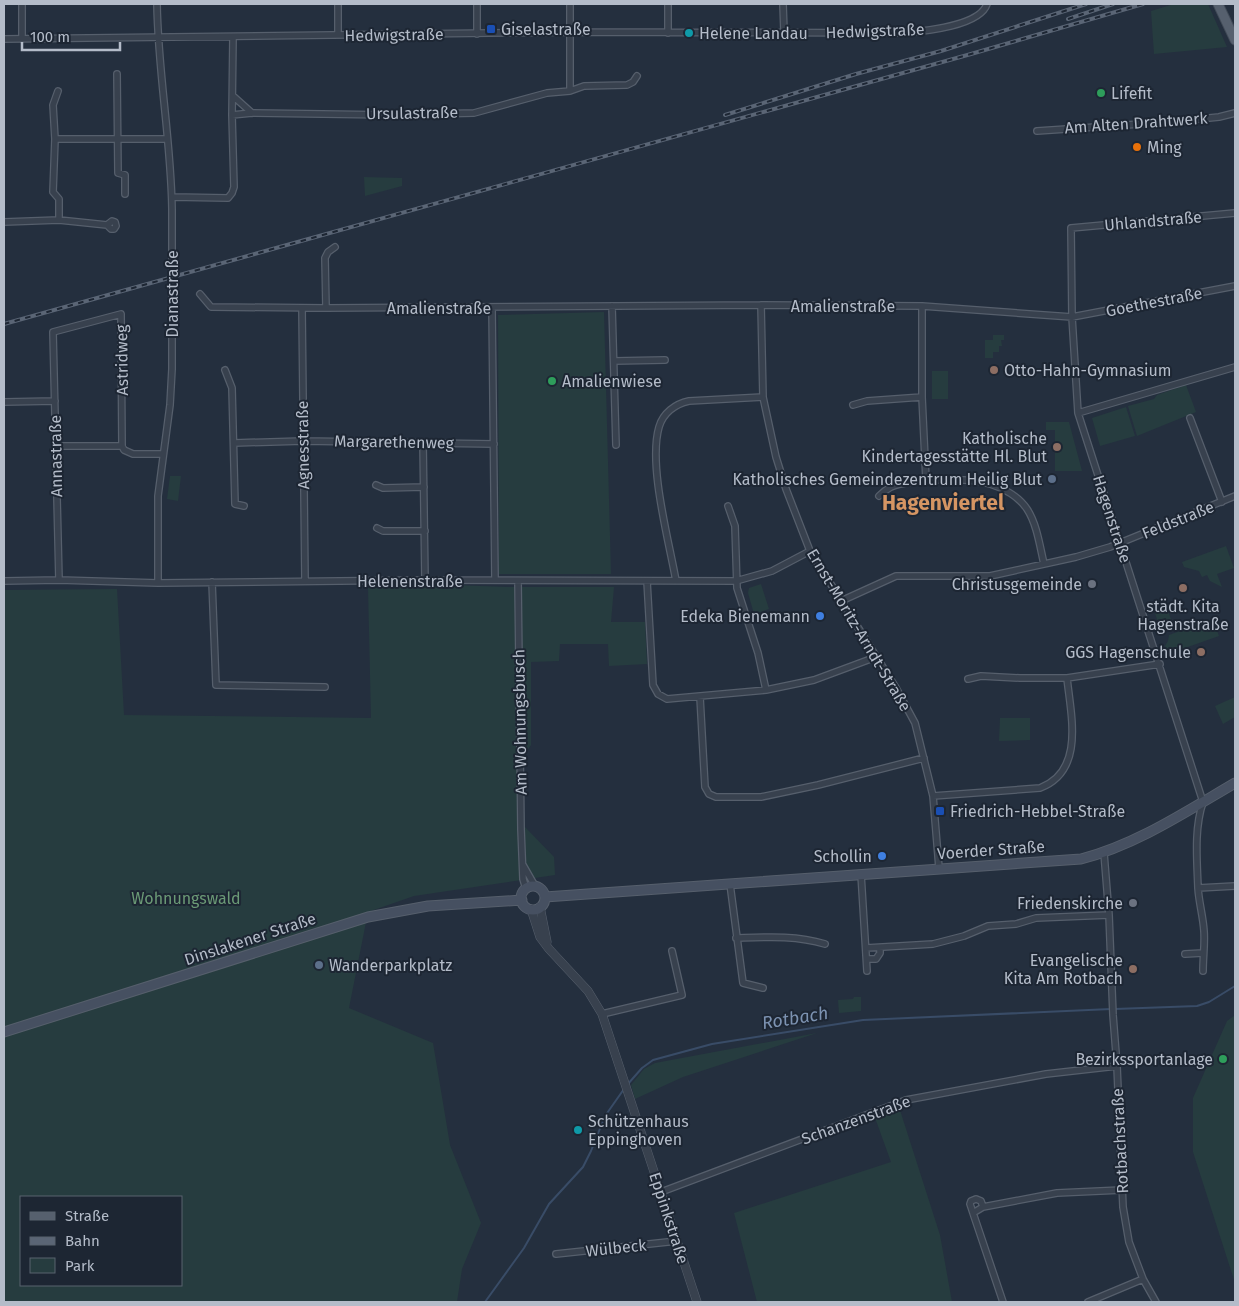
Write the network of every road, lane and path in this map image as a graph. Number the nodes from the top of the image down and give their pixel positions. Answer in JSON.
{"nodes":[{"id":1,"x":22,"y":4,"type":"edge"},
{"id":2,"x":157,"y":4,"type":"edge"},
{"id":3,"x":338,"y":4,"type":"edge"},
{"id":4,"x":477,"y":4,"type":"edge"},
{"id":5,"x":570,"y":4,"type":"edge"},
{"id":6,"x":668,"y":4,"type":"edge"},
{"id":7,"x":783,"y":4,"type":"edge"},
{"id":8,"x":986,"y":4,"type":"edge"},
{"id":9,"x":1218,"y":4,"type":"edge"},
{"id":10,"x":569,"y":32,"type":"junction"},
{"id":11,"x":784,"y":32,"type":"junction"},
{"id":12,"x":668,"y":33,"type":"junction"},
{"id":13,"x":477,"y":34,"type":"junction"},
{"id":14,"x":338,"y":35,"type":"junction"},
{"id":15,"x":158,"y":37,"type":"junction"},
{"id":16,"x":233,"y":37,"type":"junction"},
{"id":17,"x":4,"y":39,"type":"edge"},
{"id":18,"x":22,"y":39,"type":"junction"},
{"id":19,"x":1235,"y":40,"type":"edge"},
{"id":20,"x":117,"y":74,"type":"dead end"},
{"id":21,"x":637,"y":76,"type":"dead end"},
{"id":22,"x":58,"y":91,"type":"dead end"},
{"id":23,"x":570,"y":91,"type":"junction"},
{"id":24,"x":232,"y":96,"type":"junction"},
{"id":25,"x":252,"y":113,"type":"junction"},
{"id":26,"x":1235,"y":113,"type":"edge"},
{"id":27,"x":232,"y":115,"type":"junction"},
{"id":28,"x":1037,"y":131,"type":"dead end"},
{"id":29,"x":55,"y":139,"type":"junction"},
{"id":30,"x":118,"y":139,"type":"junction"},
{"id":31,"x":167,"y":139,"type":"junction"},
{"id":32,"x":125,"y":194,"type":"dead end"},
{"id":33,"x":172,"y":197,"type":"junction"},
{"id":34,"x":1235,"y":213,"type":"edge"},
{"id":35,"x":59,"y":220,"type":"junction"},
{"id":36,"x":4,"y":222,"type":"edge"},
{"id":37,"x":108,"y":224,"type":"dead end"},
{"id":38,"x":1071,"y":228,"type":"joint"},
{"id":39,"x":335,"y":247,"type":"dead end"},
{"id":40,"x":1235,"y":286,"type":"edge"},
{"id":41,"x":200,"y":294,"type":"dead end"},
{"id":42,"x":761,"y":305,"type":"junction"},
{"id":43,"x":612,"y":306,"type":"junction"},
{"id":44,"x":922,"y":306,"type":"junction"},
{"id":45,"x":492,"y":307,"type":"junction"},
{"id":46,"x":302,"y":308,"type":"junction"},
{"id":47,"x":326,"y":308,"type":"junction"},
{"id":48,"x":1072,"y":317,"type":"junction"},
{"id":49,"x":53,"y":332,"type":"joint"},
{"id":50,"x":666,"y":360,"type":"dead end"},
{"id":51,"x":614,"y":361,"type":"junction"},
{"id":52,"x":1235,"y":367,"type":"edge"},
{"id":53,"x":225,"y":370,"type":"dead end"},
{"id":54,"x":764,"y":397,"type":"junction"},
{"id":55,"x":922,"y":397,"type":"junction"},
{"id":56,"x":55,"y":401,"type":"junction"},
{"id":57,"x":4,"y":402,"type":"edge"},
{"id":58,"x":853,"y":405,"type":"dead end"},
{"id":59,"x":1078,"y":413,"type":"junction"},
{"id":60,"x":1190,"y":418,"type":"dead end"},
{"id":61,"x":303,"y":441,"type":"junction"},
{"id":62,"x":423,"y":442,"type":"junction"},
{"id":63,"x":234,"y":443,"type":"junction"},
{"id":64,"x":494,"y":444,"type":"junction"},
{"id":65,"x":616,"y":445,"type":"dead end"},
{"id":66,"x":55,"y":446,"type":"junction"},
{"id":67,"x":122,"y":446,"type":"junction"},
{"id":68,"x":163,"y":454,"type":"junction"},
{"id":69,"x":926,"y":480,"type":"junction"},
{"id":70,"x":376,"y":484,"type":"dead end"},
{"id":71,"x":424,"y":487,"type":"junction"},
{"id":72,"x":879,"y":496,"type":"dead end"},
{"id":73,"x":1235,"y":496,"type":"edge"},
{"id":74,"x":1222,"y":502,"type":"junction"},
{"id":75,"x":244,"y":506,"type":"dead end"},
{"id":76,"x":728,"y":506,"type":"dead end"},
{"id":77,"x":377,"y":528,"type":"dead end"},
{"id":78,"x":425,"y":531,"type":"junction"},
{"id":79,"x":1120,"y":543,"type":"junction"},
{"id":80,"x":810,"y":551,"type":"junction"},
{"id":81,"x":1044,"y":564,"type":"junction"},
{"id":82,"x":59,"y":580,"type":"junction"},
{"id":83,"x":425,"y":580,"type":"junction"},
{"id":84,"x":495,"y":580,"type":"junction"},
{"id":85,"x":518,"y":580,"type":"junction"},
{"id":86,"x":4,"y":581,"type":"edge"},
{"id":87,"x":305,"y":581,"type":"junction"},
{"id":88,"x":647,"y":581,"type":"junction"},
{"id":89,"x":676,"y":581,"type":"junction"},
{"id":90,"x":736,"y":581,"type":"junction"},
{"id":91,"x":212,"y":582,"type":"junction"},
{"id":92,"x":158,"y":583,"type":"junction"},
{"id":93,"x":841,"y":601,"type":"junction"},
{"id":94,"x":876,"y":657,"type":"junction"},
{"id":95,"x":1160,"y":664,"type":"junction"},
{"id":96,"x":1067,"y":678,"type":"junction"},
{"id":97,"x":968,"y":679,"type":"dead end"},
{"id":98,"x":325,"y":688,"type":"dead end"},
{"id":99,"x":766,"y":690,"type":"junction"},
{"id":100,"x":700,"y":697,"type":"junction"},
{"id":101,"x":924,"y":758,"type":"junction"},
{"id":102,"x":1235,"y":783,"type":"edge"},
{"id":103,"x":933,"y":796,"type":"junction"},
{"id":104,"x":1203,"y":802,"type":"junction"},
{"id":105,"x":1104,"y":853,"type":"junction"},
{"id":106,"x":522,"y":863,"type":"junction"},
{"id":107,"x":939,"y":868,"type":"junction"},
{"id":108,"x":861,"y":874,"type":"junction"},
{"id":109,"x":730,"y":884,"type":"junction"},
{"id":110,"x":535,"y":886,"type":"junction"},
{"id":111,"x":1235,"y":886,"type":"edge"},
{"id":112,"x":1198,"y":888,"type":"junction"},
{"id":113,"x":526,"y":889,"type":"junction"},
{"id":114,"x":545,"y":897,"type":"junction"},
{"id":115,"x":522,"y":900,"type":"junction"},
{"id":116,"x":535,"y":908,"type":"junction"},
{"id":117,"x":1109,"y":915,"type":"junction"},
{"id":118,"x":736,"y":938,"type":"junction"},
{"id":119,"x":825,"y":944,"type":"dead end"},
{"id":120,"x":866,"y":948,"type":"junction"},
{"id":121,"x":880,"y":948,"type":"junction"},
{"id":122,"x":672,"y":951,"type":"dead end"},
{"id":123,"x":1203,"y":953,"type":"junction"},
{"id":124,"x":1185,"y":954,"type":"dead end"},
{"id":125,"x":867,"y":959,"type":"junction"},
{"id":126,"x":867,"y":971,"type":"dead end"},
{"id":127,"x":1203,"y":971,"type":"dead end"},
{"id":128,"x":763,"y":988,"type":"dead end"},
{"id":129,"x":602,"y":1014,"type":"junction"},
{"id":130,"x":4,"y":1032,"type":"edge"},
{"id":131,"x":1117,"y":1066,"type":"junction"},
{"id":132,"x":1122,"y":1190,"type":"junction"},
{"id":133,"x":661,"y":1192,"type":"junction"},
{"id":134,"x":983,"y":1207,"type":"junction"},
{"id":135,"x":973,"y":1213,"type":"junction"},
{"id":136,"x":677,"y":1242,"type":"junction"},
{"id":137,"x":556,"y":1254,"type":"dead end"},
{"id":138,"x":1143,"y":1279,"type":"junction"},
{"id":139,"x":697,"y":1302,"type":"edge"},
{"id":140,"x":1003,"y":1302,"type":"edge"},
{"id":141,"x":1088,"y":1302,"type":"edge"},
{"id":142,"x":1156,"y":1302,"type":"edge"}],
"edges":[{"from":1,"to":18,"type":"street"},
{"from":2,"to":15,"type":"street","name":"Dianastraße"},
{"from":3,"to":14,"type":"street"},
{"from":4,"to":13,"type":"street"},
{"from":5,"to":10,"type":"street"},
{"from":6,"to":12,"type":"street"},
{"from":7,"to":11,"type":"street"},
{"from":8,"to":11,"type":"street","name":"Hedwigstraße"},
{"from":9,"to":19,"type":"main road"},
{"from":10,"to":12,"type":"street","name":"Hedwigstraße"},
{"from":10,"to":13,"type":"street","name":"Hedwigstraße"},
{"from":10,"to":23,"type":"street"},
{"from":11,"to":12,"type":"street","name":"Hedwigstraße"},
{"from":13,"to":14,"type":"street","name":"Hedwigstraße"},
{"from":14,"to":16,"type":"street","name":"Hedwigstraße"},
{"from":15,"to":16,"type":"street","name":"Hedwigstraße"},
{"from":15,"to":18,"type":"street","name":"Hedwigstraße"},
{"from":15,"to":31,"type":"street","name":"Dianastraße"},
{"from":16,"to":24,"type":"street"},
{"from":17,"to":18,"type":"street","name":"Hedwigstraße"},
{"from":20,"to":30,"type":"street"},
{"from":21,"to":23,"type":"street","name":"Ursulastraße"},
{"from":22,"to":29,"type":"street"},
{"from":23,"to":25,"type":"street","name":"Ursulastraße"},
{"from":24,"to":25,"type":"street"},
{"from":24,"to":27,"type":"street"},
{"from":25,"to":27,"type":"street","name":"Ursulastraße"},
{"from":26,"to":28,"type":"street","name":"Am Alten Drahtwerk"},
{"from":27,"to":33,"type":"street"},
{"from":29,"to":30,"type":"street"},
{"from":29,"to":35,"type":"street"},
{"from":30,"to":31,"type":"street"},
{"from":30,"to":32,"type":"street"},
{"from":31,"to":33,"type":"street","name":"Dianastraße"},
{"from":33,"to":68,"type":"street","name":"Dianastraße"},
{"from":34,"to":38,"type":"street","name":"Uhlandstraße"},
{"from":35,"to":36,"type":"street"},
{"from":35,"to":37,"type":"street"},
{"from":38,"to":48,"type":"street","name":"Hagenstraße"},
{"from":39,"to":47,"type":"street"},
{"from":40,"to":48,"type":"street","name":"Goethestraße"},
{"from":41,"to":46,"type":"street","name":"Amalienstraße"},
{"from":42,"to":43,"type":"street","name":"Amalienstraße"},
{"from":42,"to":44,"type":"street","name":"Amalienstraße"},
{"from":42,"to":54,"type":"street","name":"Ernst-Moritz-Arndt-Straße"},
{"from":43,"to":45,"type":"street","name":"Amalienstraße"},
{"from":43,"to":51,"type":"street"},
{"from":44,"to":48,"type":"street","name":"Amalienstraße"},
{"from":44,"to":55,"type":"street"},
{"from":45,"to":47,"type":"street","name":"Amalienstraße"},
{"from":45,"to":64,"type":"street"},
{"from":46,"to":47,"type":"street","name":"Amalienstraße"},
{"from":46,"to":61,"type":"street","name":"Agnesstraße"},
{"from":48,"to":59,"type":"street","name":"Hagenstraße"},
{"from":49,"to":56,"type":"street","name":"Annastraße"},
{"from":49,"to":67,"type":"street","name":"Astridweg"},
{"from":50,"to":51,"type":"street"},
{"from":51,"to":65,"type":"street"},
{"from":52,"to":59,"type":"street"},
{"from":53,"to":63,"type":"street"},
{"from":54,"to":80,"type":"street","name":"Ernst-Moritz-Arndt-Straße"},
{"from":54,"to":89,"type":"street"},
{"from":55,"to":58,"type":"street"},
{"from":55,"to":69,"type":"street"},
{"from":56,"to":57,"type":"street"},
{"from":56,"to":66,"type":"street","name":"Annastraße"},
{"from":59,"to":79,"type":"street","name":"Hagenstraße"},
{"from":60,"to":74,"type":"street"},
{"from":61,"to":62,"type":"street","name":"Margarethenweg"},
{"from":61,"to":63,"type":"street","name":"Margarethenweg"},
{"from":61,"to":87,"type":"street","name":"Agnesstraße"},
{"from":62,"to":64,"type":"street","name":"Margarethenweg"},
{"from":62,"to":71,"type":"street"},
{"from":63,"to":75,"type":"street"},
{"from":64,"to":84,"type":"street"},
{"from":66,"to":67,"type":"street"},
{"from":66,"to":82,"type":"street","name":"Annastraße"},
{"from":67,"to":68,"type":"street"},
{"from":68,"to":92,"type":"street","name":"Dianastraße"},
{"from":69,"to":72,"type":"street"},
{"from":69,"to":81,"type":"street"},
{"from":70,"to":71,"type":"street"},
{"from":71,"to":78,"type":"street"},
{"from":73,"to":74,"type":"street","name":"Feldstraße"},
{"from":74,"to":79,"type":"street","name":"Feldstraße"},
{"from":76,"to":90,"type":"street"},
{"from":77,"to":78,"type":"street"},
{"from":78,"to":83,"type":"street"},
{"from":79,"to":81,"type":"street"},
{"from":79,"to":95,"type":"street","name":"Hagenstraße"},
{"from":80,"to":90,"type":"street","name":"Helenenstraße"},
{"from":80,"to":93,"type":"street","name":"Ernst-Moritz-Arndt-Straße"},
{"from":81,"to":93,"type":"street"},
{"from":82,"to":86,"type":"street","name":"Helenenstraße"},
{"from":82,"to":92,"type":"street","name":"Helenenstraße"},
{"from":83,"to":84,"type":"street","name":"Helenenstraße"},
{"from":83,"to":87,"type":"street","name":"Helenenstraße"},
{"from":84,"to":85,"type":"street","name":"Helenenstraße"},
{"from":85,"to":88,"type":"street","name":"Helenenstraße"},
{"from":85,"to":106,"type":"street","name":"Am Wohnungsbusch"},
{"from":87,"to":91,"type":"street","name":"Helenenstraße"},
{"from":88,"to":89,"type":"street","name":"Helenenstraße"},
{"from":88,"to":100,"type":"street"},
{"from":89,"to":90,"type":"street","name":"Helenenstraße"},
{"from":90,"to":99,"type":"street"},
{"from":91,"to":92,"type":"street","name":"Helenenstraße"},
{"from":91,"to":98,"type":"street"},
{"from":93,"to":94,"type":"street","name":"Ernst-Moritz-Arndt-Straße"},
{"from":94,"to":99,"type":"street"},
{"from":94,"to":101,"type":"street","name":"Ernst-Moritz-Arndt-Straße"},
{"from":95,"to":96,"type":"street"},
{"from":95,"to":104,"type":"street","name":"Hagenstraße"},
{"from":96,"to":97,"type":"street"},
{"from":96,"to":103,"type":"street"},
{"from":99,"to":100,"type":"street"},
{"from":100,"to":101,"type":"street"},
{"from":101,"to":103,"type":"street","name":"Ernst-Moritz-Arndt-Straße"},
{"from":102,"to":104,"type":"main road","name":"Voerder Straße"},
{"from":103,"to":107,"type":"street","name":"Ernst-Moritz-Arndt-Straße"},
{"from":104,"to":105,"type":"main road","name":"Voerder Straße"},
{"from":104,"to":112,"type":"street"},
{"from":105,"to":107,"type":"main road","name":"Voerder Straße"},
{"from":105,"to":117,"type":"street","name":"Rotbachstraße"},
{"from":106,"to":110,"type":"street","name":"Am Wohnungsbusch"},
{"from":106,"to":113,"type":"street","name":"Am Wohnungsbusch"},
{"from":107,"to":108,"type":"main road","name":"Voerder Straße"},
{"from":108,"to":109,"type":"main road","name":"Voerder Straße"},
{"from":108,"to":120,"type":"street"},
{"from":109,"to":114,"type":"main road","name":"Voerder Straße"},
{"from":109,"to":118,"type":"street"},
{"from":110,"to":113,"type":"main road"},
{"from":110,"to":114,"type":"main road"},
{"from":111,"to":112,"type":"street"},
{"from":112,"to":123,"type":"street"},
{"from":113,"to":115,"type":"main road"},
{"from":114,"to":116,"type":"main road"},
{"from":115,"to":116,"type":"main road"},
{"from":115,"to":130,"type":"main road","name":"Dinslakener Straße"},
{"from":116,"to":129,"type":"street","name":"Eppinkstraße"},
{"from":117,"to":121,"type":"street"},
{"from":117,"to":131,"type":"street","name":"Rotbachstraße"},
{"from":118,"to":119,"type":"street"},
{"from":118,"to":128,"type":"street"},
{"from":120,"to":121,"type":"street"},
{"from":120,"to":125,"type":"street"},
{"from":121,"to":125,"type":"street"},
{"from":122,"to":129,"type":"street"},
{"from":123,"to":124,"type":"street"},
{"from":123,"to":127,"type":"street"},
{"from":125,"to":126,"type":"street"},
{"from":129,"to":133,"type":"street","name":"Eppinkstraße"},
{"from":131,"to":132,"type":"street","name":"Rotbachstraße"},
{"from":131,"to":133,"type":"street","name":"Schanzenstraße"},
{"from":132,"to":134,"type":"street"},
{"from":132,"to":138,"type":"street","name":"Rotbachstraße"},
{"from":133,"to":136,"type":"street","name":"Eppinkstraße"},
{"from":134,"to":135,"type":"street"},
{"from":134,"to":135,"type":"street"},
{"from":135,"to":140,"type":"street"},
{"from":136,"to":137,"type":"street","name":"Wülbeck"},
{"from":136,"to":139,"type":"street","name":"Eppinkstraße"},
{"from":138,"to":141,"type":"street"},
{"from":138,"to":142,"type":"street","name":"Rotbachstraße"}]}
